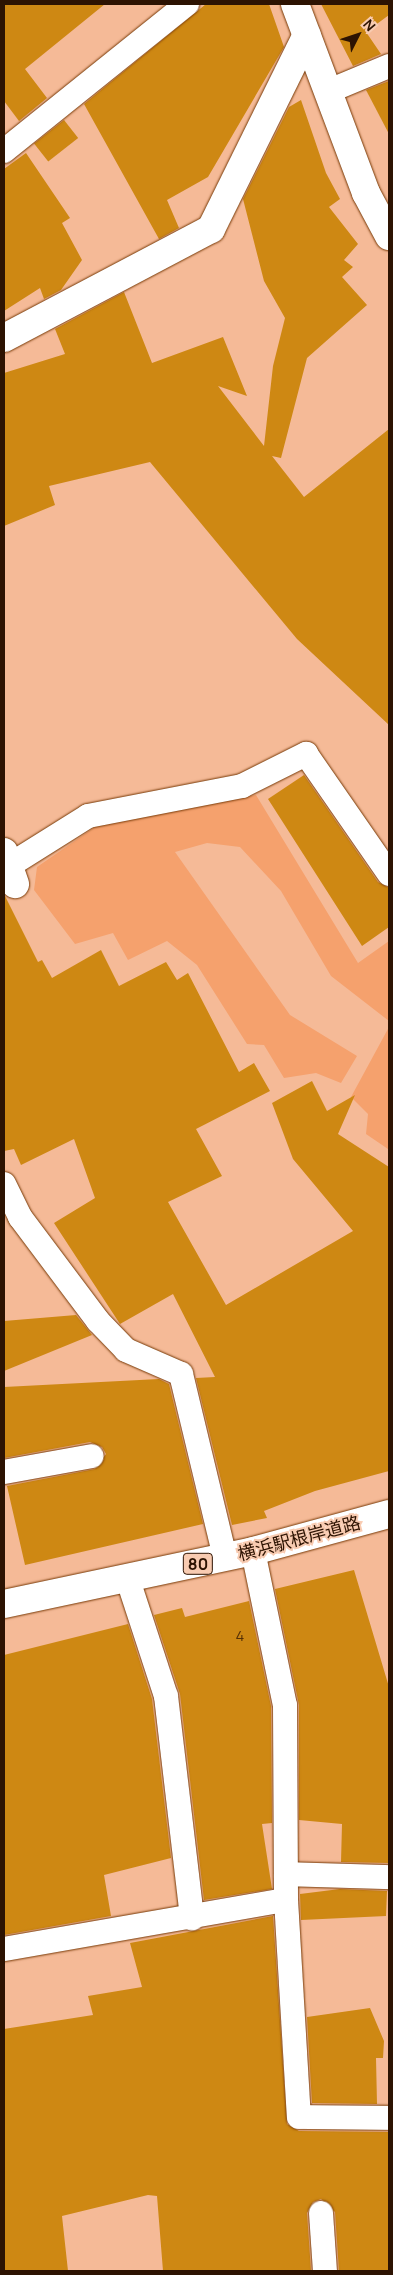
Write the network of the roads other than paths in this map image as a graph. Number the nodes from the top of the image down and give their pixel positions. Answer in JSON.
{"nodes":[{"id":1,"x":187,"y":4,"type":"edge"},
{"id":2,"x":295,"y":4,"type":"edge"},
{"id":3,"x":307,"y":35,"type":"junction"},
{"id":4,"x":389,"y":66,"type":"edge"},
{"id":5,"x":329,"y":91,"type":"junction"},
{"id":6,"x":4,"y":151,"type":"edge"},
{"id":7,"x":389,"y":236,"type":"edge"},
{"id":8,"x":4,"y":338,"type":"edge"},
{"id":9,"x":10,"y":867,"type":"edge"},
{"id":10,"x":389,"y":874,"type":"edge"},
{"id":11,"x":4,"y":1184,"type":"edge"},
{"id":12,"x":12,"y":1219,"type":"edge"},
{"id":13,"x":92,"y":1456,"type":"dead end"},
{"id":14,"x":4,"y":1472,"type":"edge"},
{"id":15,"x":389,"y":1514,"type":"edge"},
{"id":16,"x":253,"y":1551,"type":"junction"},
{"id":17,"x":225,"y":1557,"type":"junction"},
{"id":18,"x":128,"y":1580,"type":"junction"},
{"id":19,"x":4,"y":1604,"type":"edge"},
{"id":20,"x":286,"y":1874,"type":"junction"},
{"id":21,"x":389,"y":1877,"type":"edge"},
{"id":22,"x":286,"y":1900,"type":"junction"},
{"id":23,"x":192,"y":1918,"type":"junction"},
{"id":24,"x":4,"y":1949,"type":"edge"},
{"id":25,"x":389,"y":2118,"type":"edge"},
{"id":26,"x":321,"y":2213,"type":"dead end"},
{"id":27,"x":325,"y":2271,"type":"edge"}],
"edges":[{"from":1,"to":6,"type":"lane"},
{"from":2,"to":3,"type":"street"},
{"from":3,"to":5,"type":"street"},
{"from":3,"to":8,"type":"street"},
{"from":4,"to":5,"type":"lane"},
{"from":5,"to":7,"type":"street"},
{"from":9,"to":10,"type":"lane"},
{"from":11,"to":12,"type":"lane"},
{"from":12,"to":17,"type":"lane"},
{"from":13,"to":14,"type":"lane"},
{"from":15,"to":16,"type":"street","name":"横浜駅根岸道路","number":"80"},
{"from":16,"to":17,"type":"street","name":"横浜駅根岸道路","number":"80"},
{"from":16,"to":20,"type":"lane"},
{"from":17,"to":18,"type":"street","name":"横浜駅根岸道路","number":"80"},
{"from":18,"to":19,"type":"street","name":"横浜駅根岸道路","number":"80"},
{"from":18,"to":23,"type":"lane"},
{"from":20,"to":21,"type":"lane"},
{"from":20,"to":22,"type":"lane"},
{"from":22,"to":23,"type":"lane"},
{"from":22,"to":25,"type":"lane"},
{"from":23,"to":24,"type":"lane"},
{"from":26,"to":27,"type":"lane"}]}
